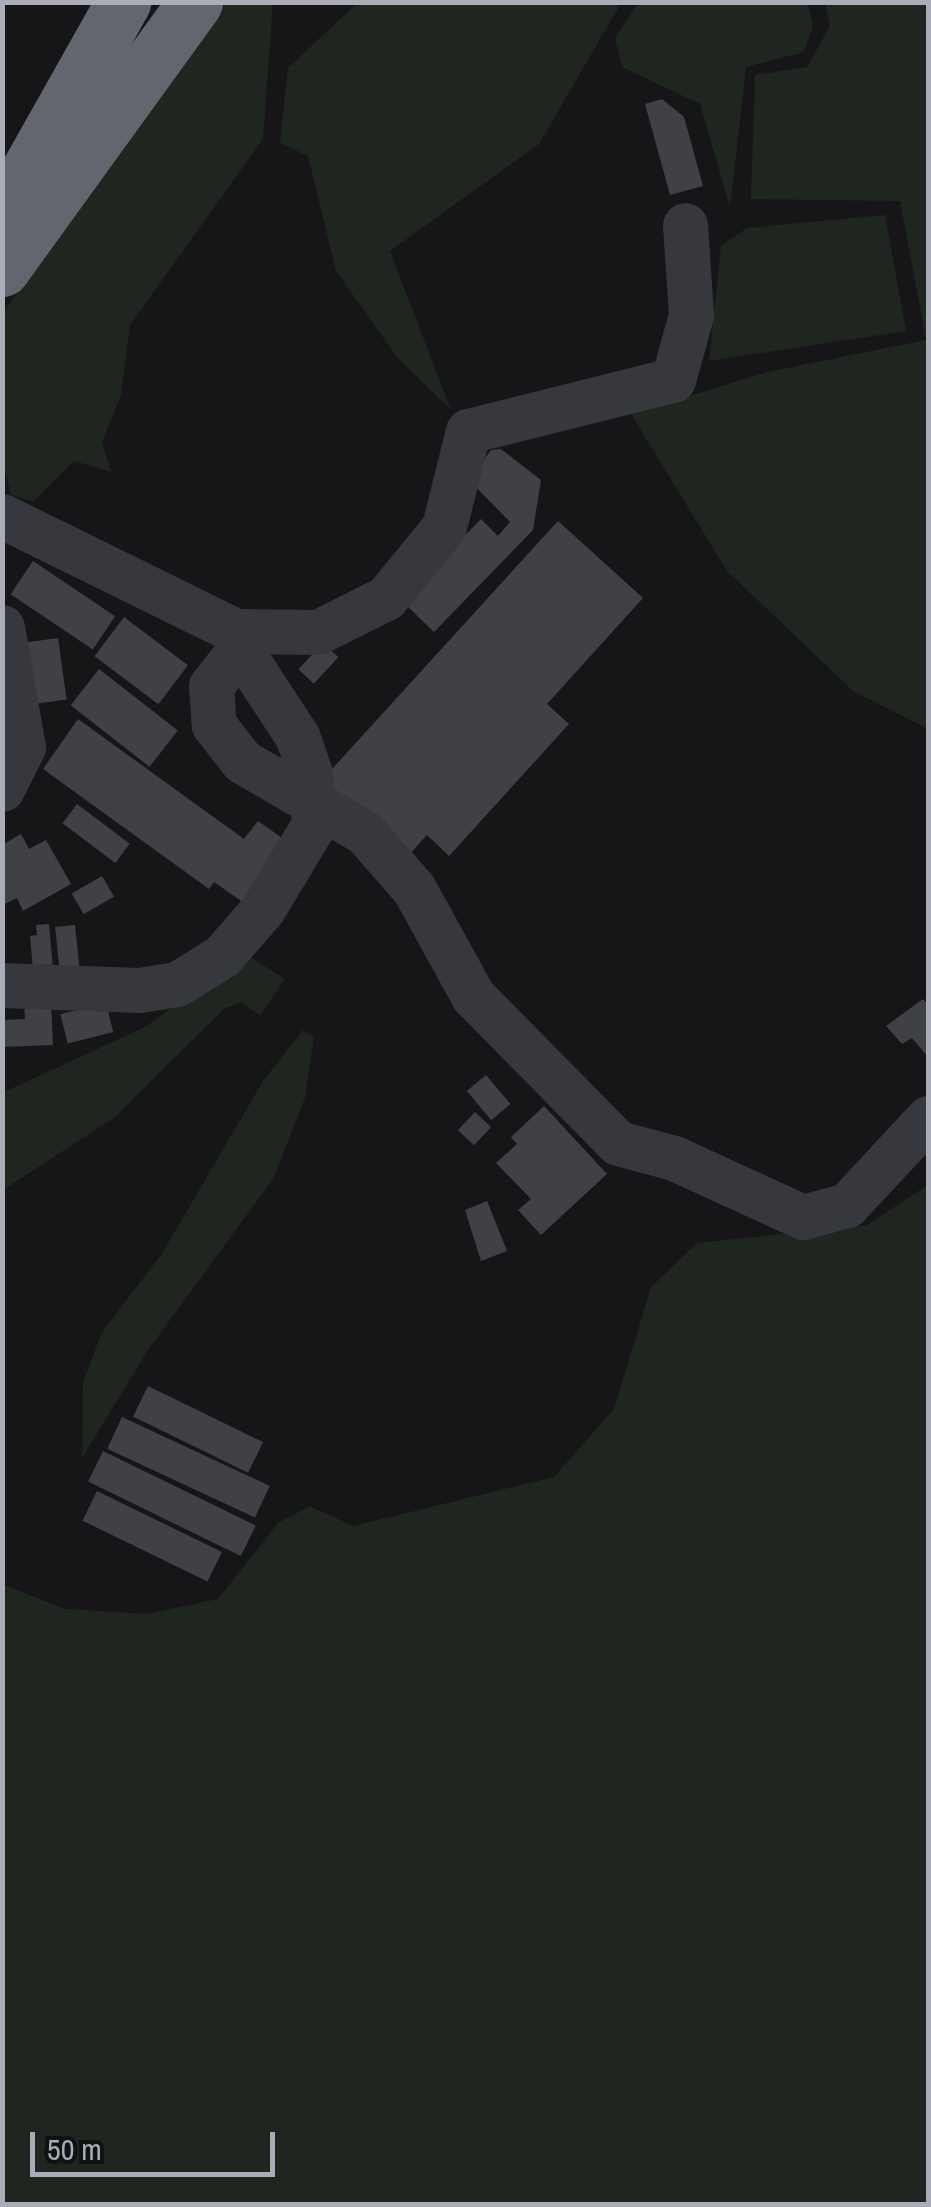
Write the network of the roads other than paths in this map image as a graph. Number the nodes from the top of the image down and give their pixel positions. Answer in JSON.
{"nodes":[{"id":1,"x":80,"y":2,"type":"edge"},
{"id":2,"x":124,"y":2,"type":"edge"},
{"id":3,"x":195,"y":2,"type":"edge"},
{"id":4,"x":2,"y":142,"type":"edge"},
{"id":5,"x":2,"y":217,"type":"edge"},
{"id":6,"x":685,"y":225,"type":"dead end"},
{"id":7,"x":2,"y":269,"type":"edge"},
{"id":8,"x":2,"y":516,"type":"edge"},
{"id":9,"x":2,"y":627,"type":"edge"},
{"id":10,"x":238,"y":640,"type":"junction"},
{"id":11,"x":2,"y":789,"type":"edge"},
{"id":12,"x":310,"y":802,"type":"junction"},
{"id":13,"x":2,"y":984,"type":"edge"},
{"id":14,"x":928,"y":1118,"type":"edge"}],
"edges":[{"from":1,"to":4,"type":"highway"},
{"from":2,"to":5,"type":"highway"},
{"from":3,"to":7,"type":"highway"},
{"from":6,"to":10,"type":"street"},
{"from":8,"to":10,"type":"street"},
{"from":9,"to":11,"type":"street"},
{"from":10,"to":12,"type":"street"},
{"from":10,"to":12,"type":"street"},
{"from":12,"to":13,"type":"street"},
{"from":12,"to":14,"type":"street"}]}
